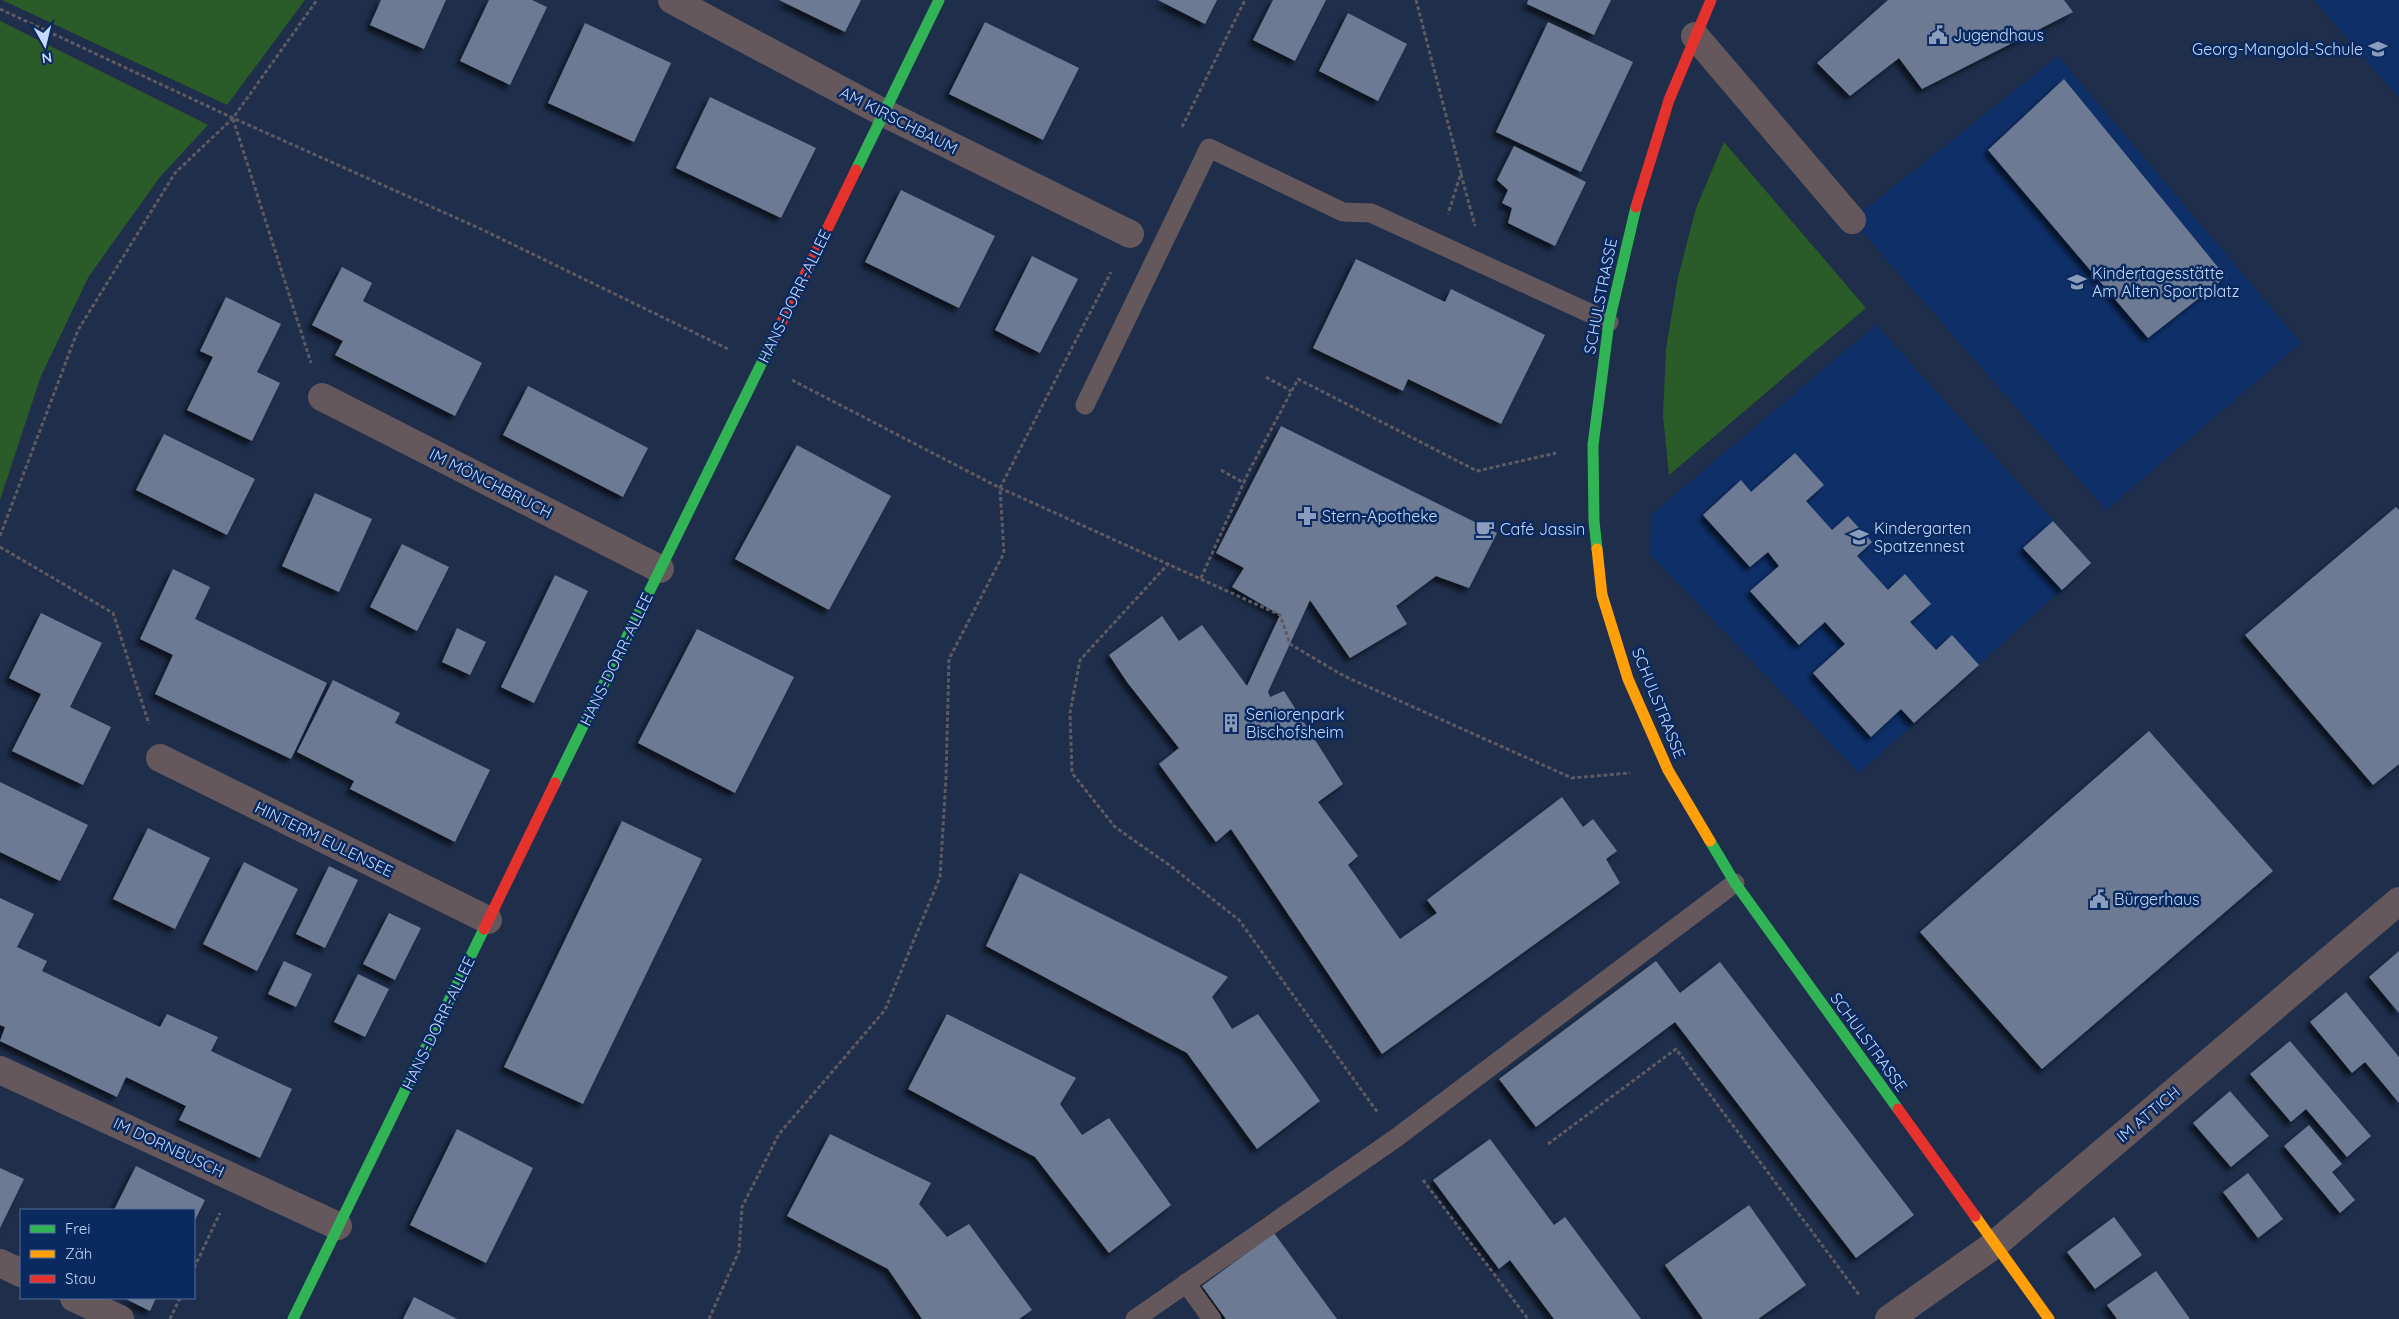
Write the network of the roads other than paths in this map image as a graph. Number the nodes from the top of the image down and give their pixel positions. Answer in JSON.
{"nodes":[{"id":1,"x":672,"y":0,"type":"edge"},
{"id":2,"x":939,"y":0,"type":"edge"},
{"id":3,"x":1711,"y":0,"type":"edge"},
{"id":4,"x":1696,"y":36,"type":"junction"},
{"id":5,"x":884,"y":113,"type":"junction"},
{"id":6,"x":1852,"y":220,"type":"dead end"},
{"id":7,"x":1130,"y":234,"type":"road end"},
{"id":8,"x":1609,"y":322,"type":"junction"},
{"id":9,"x":322,"y":397,"type":"road end"},
{"id":10,"x":1085,"y":405,"type":"dead end"},
{"id":11,"x":660,"y":569,"type":"junction"},
{"id":12,"x":160,"y":758,"type":"road end"},
{"id":13,"x":1735,"y":883,"type":"junction"},
{"id":14,"x":2399,"y":901,"type":"edge"},
{"id":15,"x":488,"y":920,"type":"junction"},
{"id":16,"x":0,"y":1070,"type":"edge"},
{"id":17,"x":338,"y":1226,"type":"junction"},
{"id":18,"x":1994,"y":1245,"type":"junction"},
{"id":19,"x":0,"y":1264,"type":"edge"},
{"id":20,"x":20,"y":1273,"type":"edge"},
{"id":21,"x":1186,"y":1283,"type":"junction"},
{"id":22,"x":76,"y":1299,"type":"edge"},
{"id":23,"x":120,"y":1319,"type":"edge"},
{"id":24,"x":293,"y":1319,"type":"edge"},
{"id":25,"x":1135,"y":1319,"type":"edge"},
{"id":26,"x":1212,"y":1319,"type":"edge"},
{"id":27,"x":1889,"y":1319,"type":"edge"},
{"id":28,"x":2049,"y":1319,"type":"edge"}],
"edges":[{"from":1,"to":5,"type":"street","name":"AM KIRSCHBAUM"},
{"from":2,"to":5,"type":"street","name":"HANS-DORR-ALLEE"},
{"from":3,"to":4,"type":"street","name":"SCHULSTRASSE"},
{"from":4,"to":6,"type":"street"},
{"from":4,"to":8,"type":"street","name":"SCHULSTRASSE"},
{"from":5,"to":7,"type":"street","name":"AM KIRSCHBAUM"},
{"from":5,"to":11,"type":"street","name":"HANS-DORR-ALLEE"},
{"from":8,"to":10,"type":"lane"},
{"from":8,"to":13,"type":"street","name":"SCHULSTRASSE"},
{"from":9,"to":11,"type":"street","name":"IM MÖNCHBRUCH"},
{"from":11,"to":15,"type":"street","name":"HANS-DORR-ALLEE"},
{"from":12,"to":15,"type":"street","name":"HINTERM EULENSEE"},
{"from":13,"to":18,"type":"street","name":"SCHULSTRASSE"},
{"from":13,"to":21,"type":"lane"},
{"from":14,"to":18,"type":"street","name":"IM ATTICH"},
{"from":15,"to":17,"type":"street","name":"HANS-DORR-ALLEE"},
{"from":16,"to":17,"type":"street","name":"IM DORNBUSCH"},
{"from":17,"to":24,"type":"street","name":"HANS-DORR-ALLEE"},
{"from":18,"to":27,"type":"street","name":"IM ATTICH"},
{"from":18,"to":28,"type":"street","name":"SCHULSTRASSE"},
{"from":19,"to":20,"type":"street"},
{"from":21,"to":25,"type":"lane"},
{"from":21,"to":26,"type":"lane"},
{"from":22,"to":23,"type":"street"}]}
